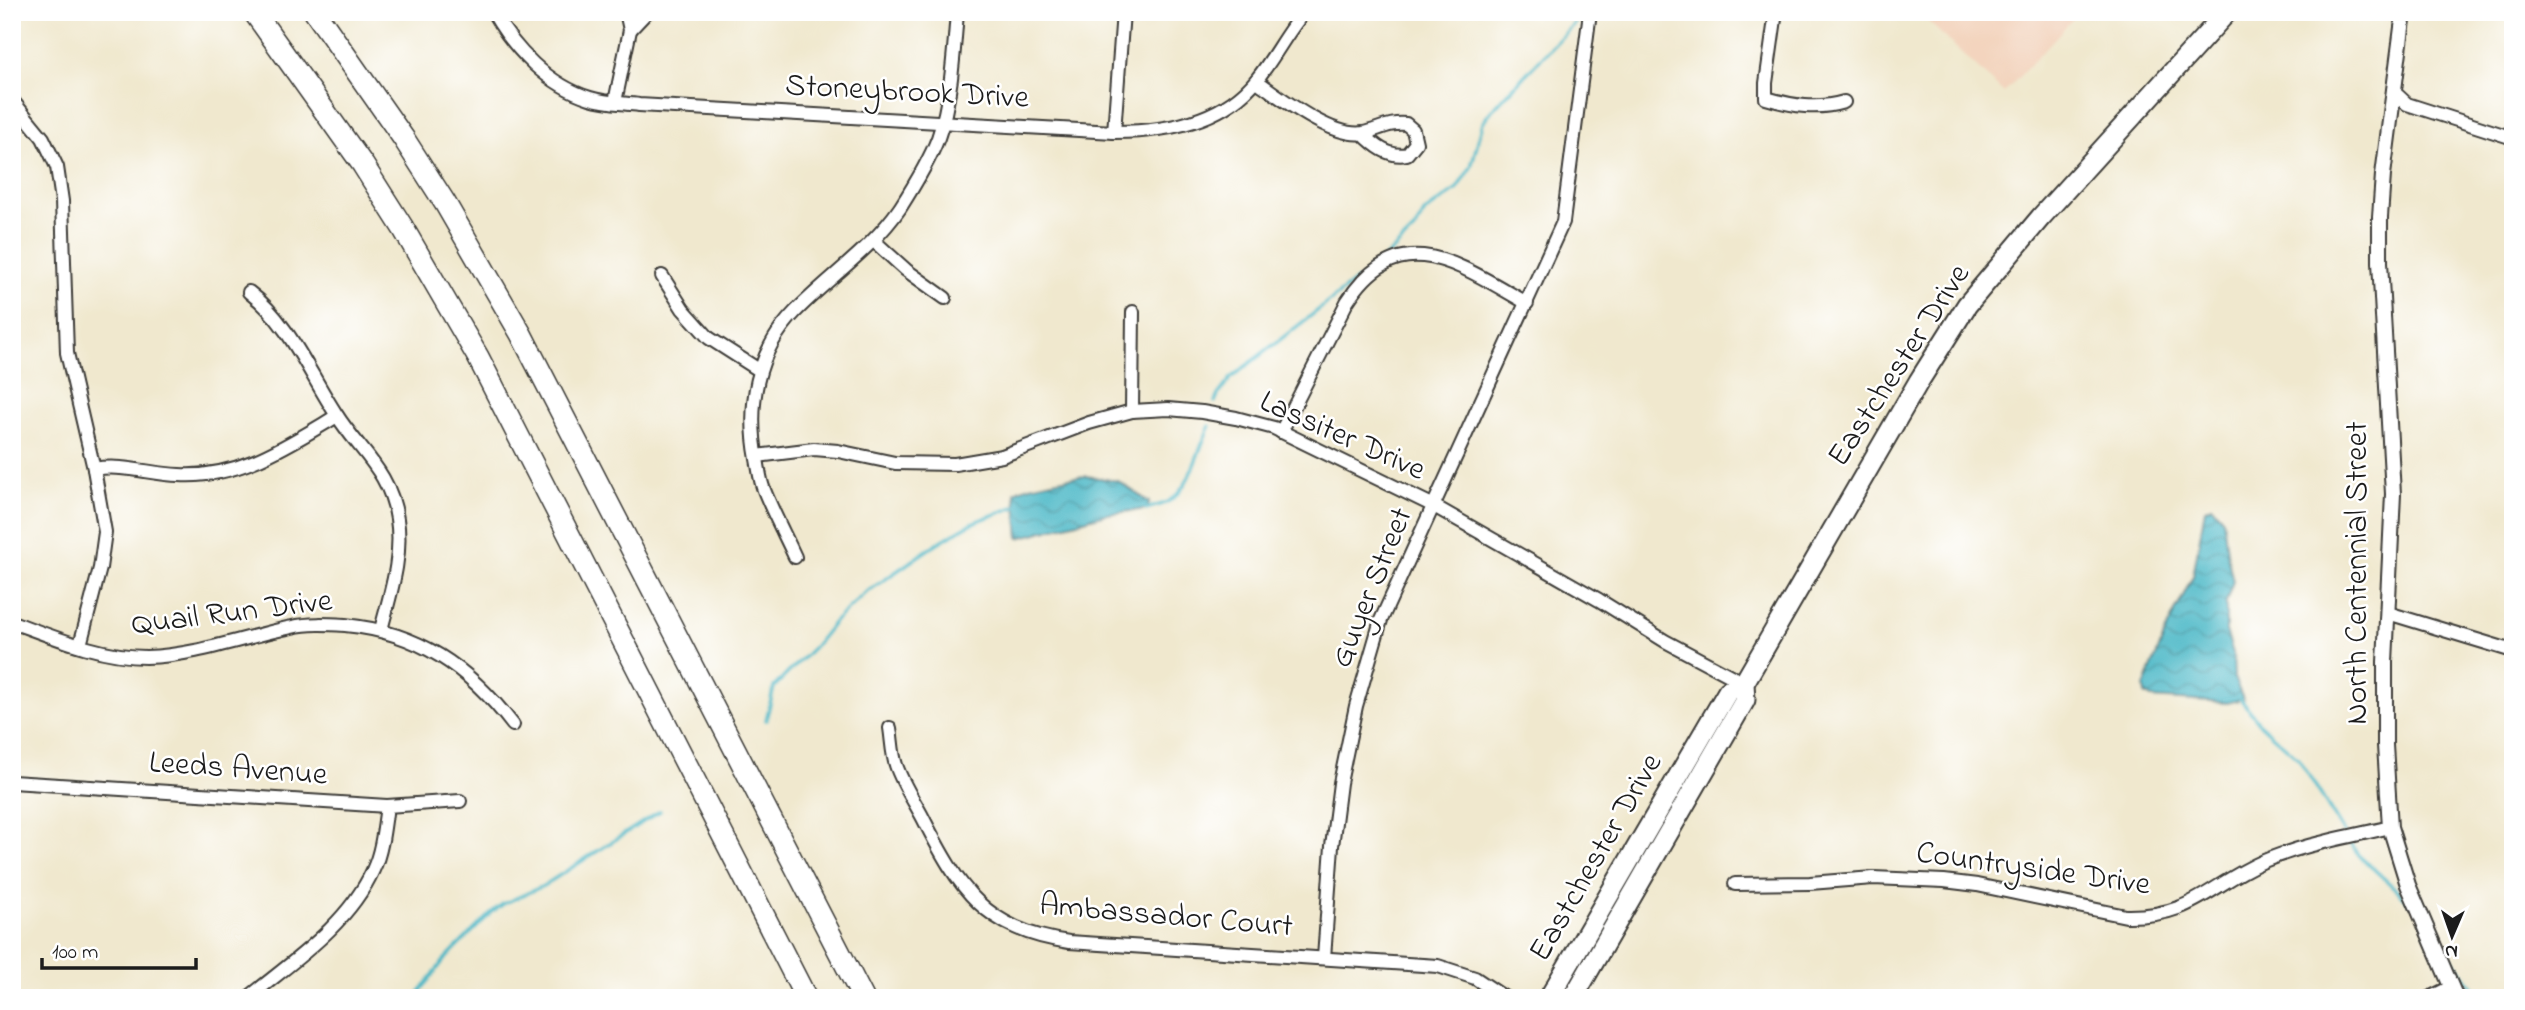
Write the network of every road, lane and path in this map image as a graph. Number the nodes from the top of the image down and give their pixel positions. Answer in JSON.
{"nodes":[{"id":1,"x":254,"y":12,"type":"edge"},
{"id":2,"x":315,"y":12,"type":"edge"},
{"id":3,"x":493,"y":12,"type":"edge"},
{"id":4,"x":626,"y":12,"type":"edge"},
{"id":5,"x":647,"y":12,"type":"edge"},
{"id":6,"x":957,"y":12,"type":"edge"},
{"id":7,"x":1123,"y":12,"type":"edge"},
{"id":8,"x":1304,"y":12,"type":"edge"},
{"id":9,"x":1590,"y":12,"type":"edge"},
{"id":10,"x":1776,"y":12,"type":"edge"},
{"id":11,"x":2227,"y":12,"type":"edge"},
{"id":12,"x":2404,"y":12,"type":"edge"},
{"id":13,"x":630,"y":30,"type":"junction"},
{"id":14,"x":1256,"y":81,"type":"junction"},
{"id":15,"x":2393,"y":91,"type":"junction"},
{"id":16,"x":12,"y":100,"type":"edge"},
{"id":17,"x":615,"y":102,"type":"junction"},
{"id":18,"x":1844,"y":102,"type":"dead end"},
{"id":19,"x":941,"y":121,"type":"junction"},
{"id":20,"x":1114,"y":132,"type":"junction"},
{"id":21,"x":1362,"y":133,"type":"dead end"},
{"id":22,"x":2513,"y":138,"type":"edge"},
{"id":23,"x":874,"y":241,"type":"junction"},
{"id":24,"x":662,"y":276,"type":"dead end"},
{"id":25,"x":249,"y":292,"type":"dead end"},
{"id":26,"x":945,"y":298,"type":"dead end"},
{"id":27,"x":1527,"y":303,"type":"junction"},
{"id":28,"x":1133,"y":312,"type":"dead end"},
{"id":29,"x":759,"y":370,"type":"junction"},
{"id":30,"x":1132,"y":411,"type":"junction"},
{"id":31,"x":337,"y":416,"type":"junction"},
{"id":32,"x":1282,"y":432,"type":"junction"},
{"id":33,"x":757,"y":456,"type":"junction"},
{"id":34,"x":94,"y":469,"type":"junction"},
{"id":35,"x":1434,"y":506,"type":"junction"},
{"id":36,"x":795,"y":557,"type":"dead end"},
{"id":37,"x":2388,"y":613,"type":"junction"},
{"id":38,"x":12,"y":622,"type":"edge"},
{"id":39,"x":381,"y":630,"type":"junction"},
{"id":40,"x":80,"y":645,"type":"junction"},
{"id":41,"x":2513,"y":651,"type":"edge"},
{"id":42,"x":1744,"y":683,"type":"junction"},
{"id":43,"x":513,"y":725,"type":"dead end"},
{"id":44,"x":890,"y":728,"type":"dead end"},
{"id":45,"x":12,"y":782,"type":"edge"},
{"id":46,"x":460,"y":801,"type":"dead end"},
{"id":47,"x":387,"y":806,"type":"junction"},
{"id":48,"x":2390,"y":827,"type":"junction"},
{"id":49,"x":1735,"y":884,"type":"dead end"},
{"id":50,"x":765,"y":918,"type":"junction"},
{"id":51,"x":1324,"y":958,"type":"junction"},
{"id":52,"x":2453,"y":992,"type":"edge"},
{"id":53,"x":248,"y":998,"type":"edge"},
{"id":54,"x":799,"y":998,"type":"edge"},
{"id":55,"x":806,"y":998,"type":"edge"},
{"id":56,"x":863,"y":998,"type":"edge"},
{"id":57,"x":1505,"y":998,"type":"edge"},
{"id":58,"x":1549,"y":998,"type":"edge"},
{"id":59,"x":1573,"y":998,"type":"edge"},
{"id":60,"x":2428,"y":998,"type":"edge"}],
"edges":[{"from":1,"to":50,"type":"highway"},
{"from":2,"to":56,"type":"highway"},
{"from":3,"to":17,"type":"street","name":"Stoneybrook Drive"},
{"from":4,"to":13,"type":"street"},
{"from":5,"to":13,"type":"street"},
{"from":6,"to":19,"type":"street"},
{"from":7,"to":20,"type":"street"},
{"from":8,"to":14,"type":"street","name":"Stoneybrook Drive"},
{"from":9,"to":27,"type":"street","name":"Guyer Street"},
{"from":10,"to":18,"type":"street"},
{"from":11,"to":42,"type":"main road","name":"Eastchester Drive"},
{"from":12,"to":15,"type":"street","name":"North Centennial Street"},
{"from":13,"to":17,"type":"street"},
{"from":14,"to":20,"type":"street","name":"Stoneybrook Drive"},
{"from":14,"to":21,"type":"street"},
{"from":15,"to":22,"type":"street"},
{"from":15,"to":37,"type":"street","name":"North Centennial Street"},
{"from":16,"to":34,"type":"street"},
{"from":17,"to":19,"type":"street","name":"Stoneybrook Drive"},
{"from":19,"to":20,"type":"street","name":"Stoneybrook Drive"},
{"from":19,"to":23,"type":"street"},
{"from":23,"to":26,"type":"street"},
{"from":23,"to":29,"type":"street"},
{"from":24,"to":29,"type":"street"},
{"from":25,"to":31,"type":"street"},
{"from":27,"to":32,"type":"street"},
{"from":27,"to":35,"type":"street","name":"Guyer Street"},
{"from":28,"to":30,"type":"street"},
{"from":29,"to":33,"type":"street"},
{"from":30,"to":32,"type":"street","name":"Lassiter Drive"},
{"from":30,"to":33,"type":"street","name":"Lassiter Drive"},
{"from":31,"to":34,"type":"street"},
{"from":31,"to":39,"type":"street"},
{"from":32,"to":35,"type":"street","name":"Lassiter Drive"},
{"from":33,"to":36,"type":"street"},
{"from":34,"to":40,"type":"street"},
{"from":35,"to":42,"type":"street","name":"Lassiter Drive"},
{"from":35,"to":51,"type":"street","name":"Guyer Street"},
{"from":37,"to":41,"type":"street"},
{"from":37,"to":48,"type":"street","name":"North Centennial Street"},
{"from":38,"to":40,"type":"street","name":"Quail Run Drive"},
{"from":39,"to":40,"type":"street","name":"Quail Run Drive"},
{"from":39,"to":43,"type":"street","name":"Quail Run Drive"},
{"from":42,"to":58,"type":"main road","name":"Eastchester Drive"},
{"from":42,"to":59,"type":"main road","name":"Eastchester Drive"},
{"from":44,"to":51,"type":"street","name":"Ambassador Court"},
{"from":45,"to":47,"type":"street","name":"Leeds Avenue"},
{"from":46,"to":47,"type":"street","name":"Leeds Avenue"},
{"from":47,"to":53,"type":"street"},
{"from":48,"to":49,"type":"street","name":"Countryside Drive"},
{"from":48,"to":52,"type":"street","name":"North Centennial Street"},
{"from":50,"to":54,"type":"highway"},
{"from":50,"to":55,"type":"highway"},
{"from":51,"to":57,"type":"street","name":"Ambassador Court"},
{"from":52,"to":60,"type":"street"}]}
